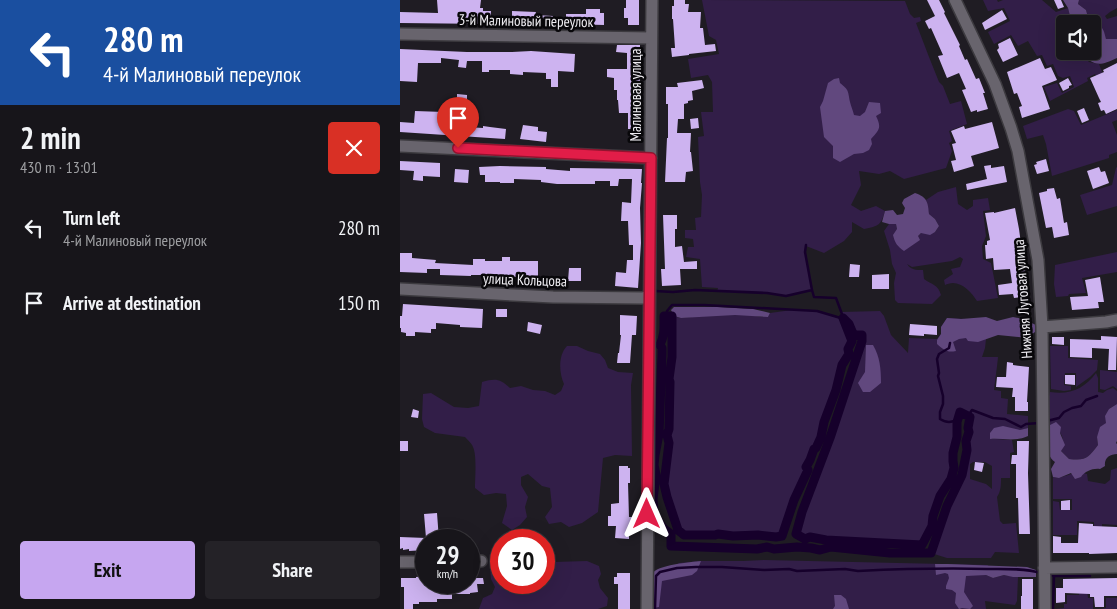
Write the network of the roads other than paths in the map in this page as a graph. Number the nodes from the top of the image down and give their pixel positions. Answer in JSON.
{"nodes":[{"id":1,"x":652,"y":0,"type":"edge"},
{"id":2,"x":955,"y":0,"type":"edge"},
{"id":3,"x":400,"y":34,"type":"edge"},
{"id":4,"x":651,"y":38,"type":"junction"},
{"id":5,"x":400,"y":146,"type":"edge"},
{"id":6,"x":651,"y":158,"type":"junction"},
{"id":7,"x":400,"y":290,"type":"edge"},
{"id":8,"x":649,"y":296,"type":"junction"},
{"id":9,"x":1112,"y":321,"type":"edge"},
{"id":10,"x":1042,"y":326,"type":"junction"},
{"id":11,"x":400,"y":562,"type":"edge"},
{"id":12,"x":415,"y":562,"type":"edge"},
{"id":13,"x":1117,"y":567,"type":"edge"},
{"id":14,"x":1044,"y":568,"type":"junction"},
{"id":15,"x":647,"y":609,"type":"edge"},
{"id":16,"x":1045,"y":609,"type":"edge"}],
"edges":[{"from":1,"to":4,"type":"street","name":"Малиновая улица"},
{"from":2,"to":10,"type":"street","name":"Нижняя Луговая улица"},
{"from":3,"to":4,"type":"street","name":"3-й Малиновый переулок"},
{"from":4,"to":6,"type":"street","name":"Малиновая улица"},
{"from":5,"to":6,"type":"street"},
{"from":6,"to":8,"type":"street","name":"Малиновая улица"},
{"from":7,"to":8,"type":"street","name":"улица Кольцова"},
{"from":8,"to":15,"type":"street","name":"Малиновая улица"},
{"from":9,"to":10,"type":"street"},
{"from":10,"to":14,"type":"street","name":"Нижняя Луговая улица"},
{"from":11,"to":12,"type":"street"},
{"from":13,"to":14,"type":"street"},
{"from":14,"to":16,"type":"street","name":"Нижняя Луговая улица"}]}
